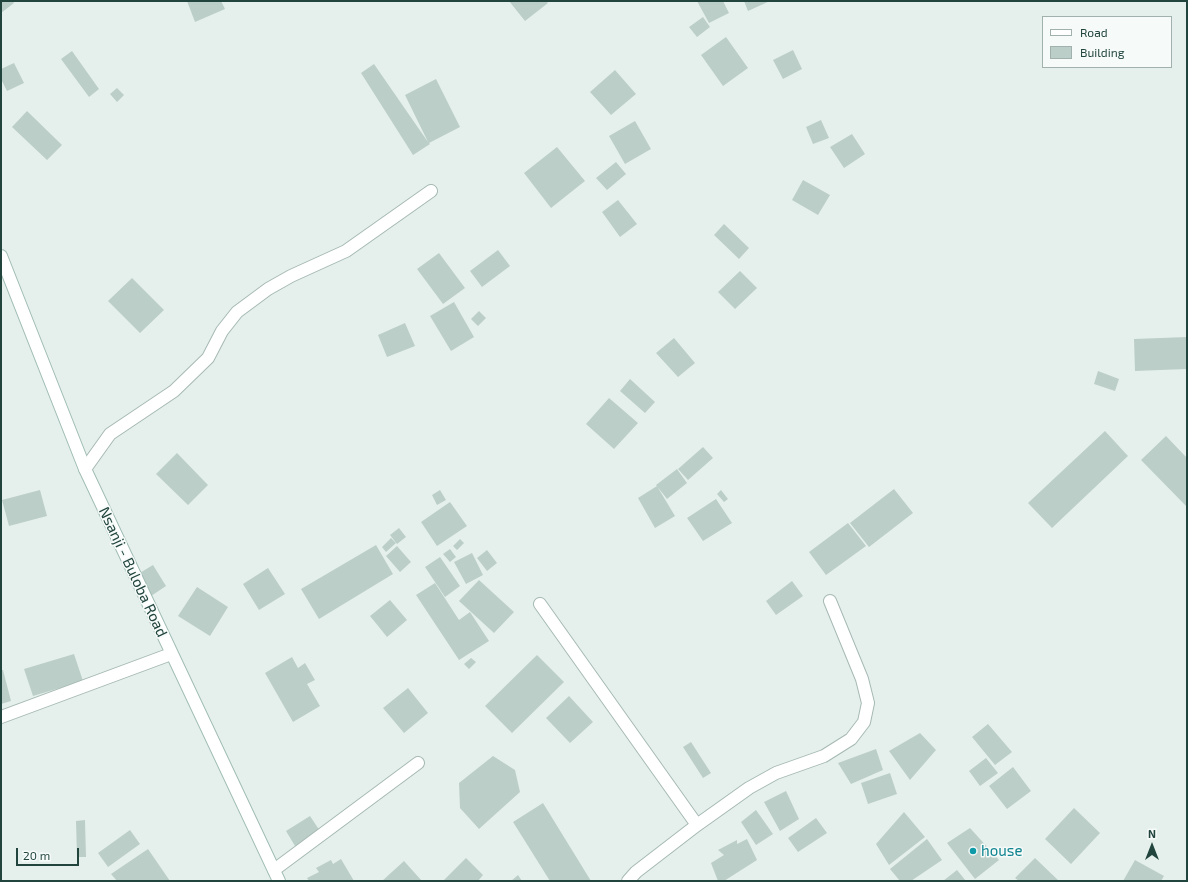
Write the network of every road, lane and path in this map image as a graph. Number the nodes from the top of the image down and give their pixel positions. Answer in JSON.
{"nodes":[{"id":1,"x":431,"y":192,"type":"dead end"},
{"id":2,"x":1,"y":256,"type":"edge"},
{"id":3,"x":85,"y":469,"type":"junction"},
{"id":4,"x":830,"y":601,"type":"dead end"},
{"id":5,"x":540,"y":604,"type":"dead end"},
{"id":6,"x":171,"y":654,"type":"junction"},
{"id":7,"x":1,"y":717,"type":"edge"},
{"id":8,"x":418,"y":763,"type":"dead end"},
{"id":9,"x":697,"y":825,"type":"junction"},
{"id":10,"x":276,"y":876,"type":"edge"},
{"id":11,"x":640,"y":876,"type":"edge"},
{"id":12,"x":628,"y":881,"type":"edge"}],
"edges":[{"from":1,"to":3,"type":"street"},
{"from":2,"to":3,"type":"street","name":"Nsanji - Buloba Road"},
{"from":3,"to":6,"type":"street","name":"Nsanji - Buloba Road"},
{"from":4,"to":9,"type":"street"},
{"from":5,"to":9,"type":"street"},
{"from":6,"to":7,"type":"street"},
{"from":6,"to":10,"type":"street","name":"Nsanji - Buloba Road"},
{"from":8,"to":10,"type":"street"},
{"from":9,"to":11,"type":"street"},
{"from":11,"to":12,"type":"street"}]}
